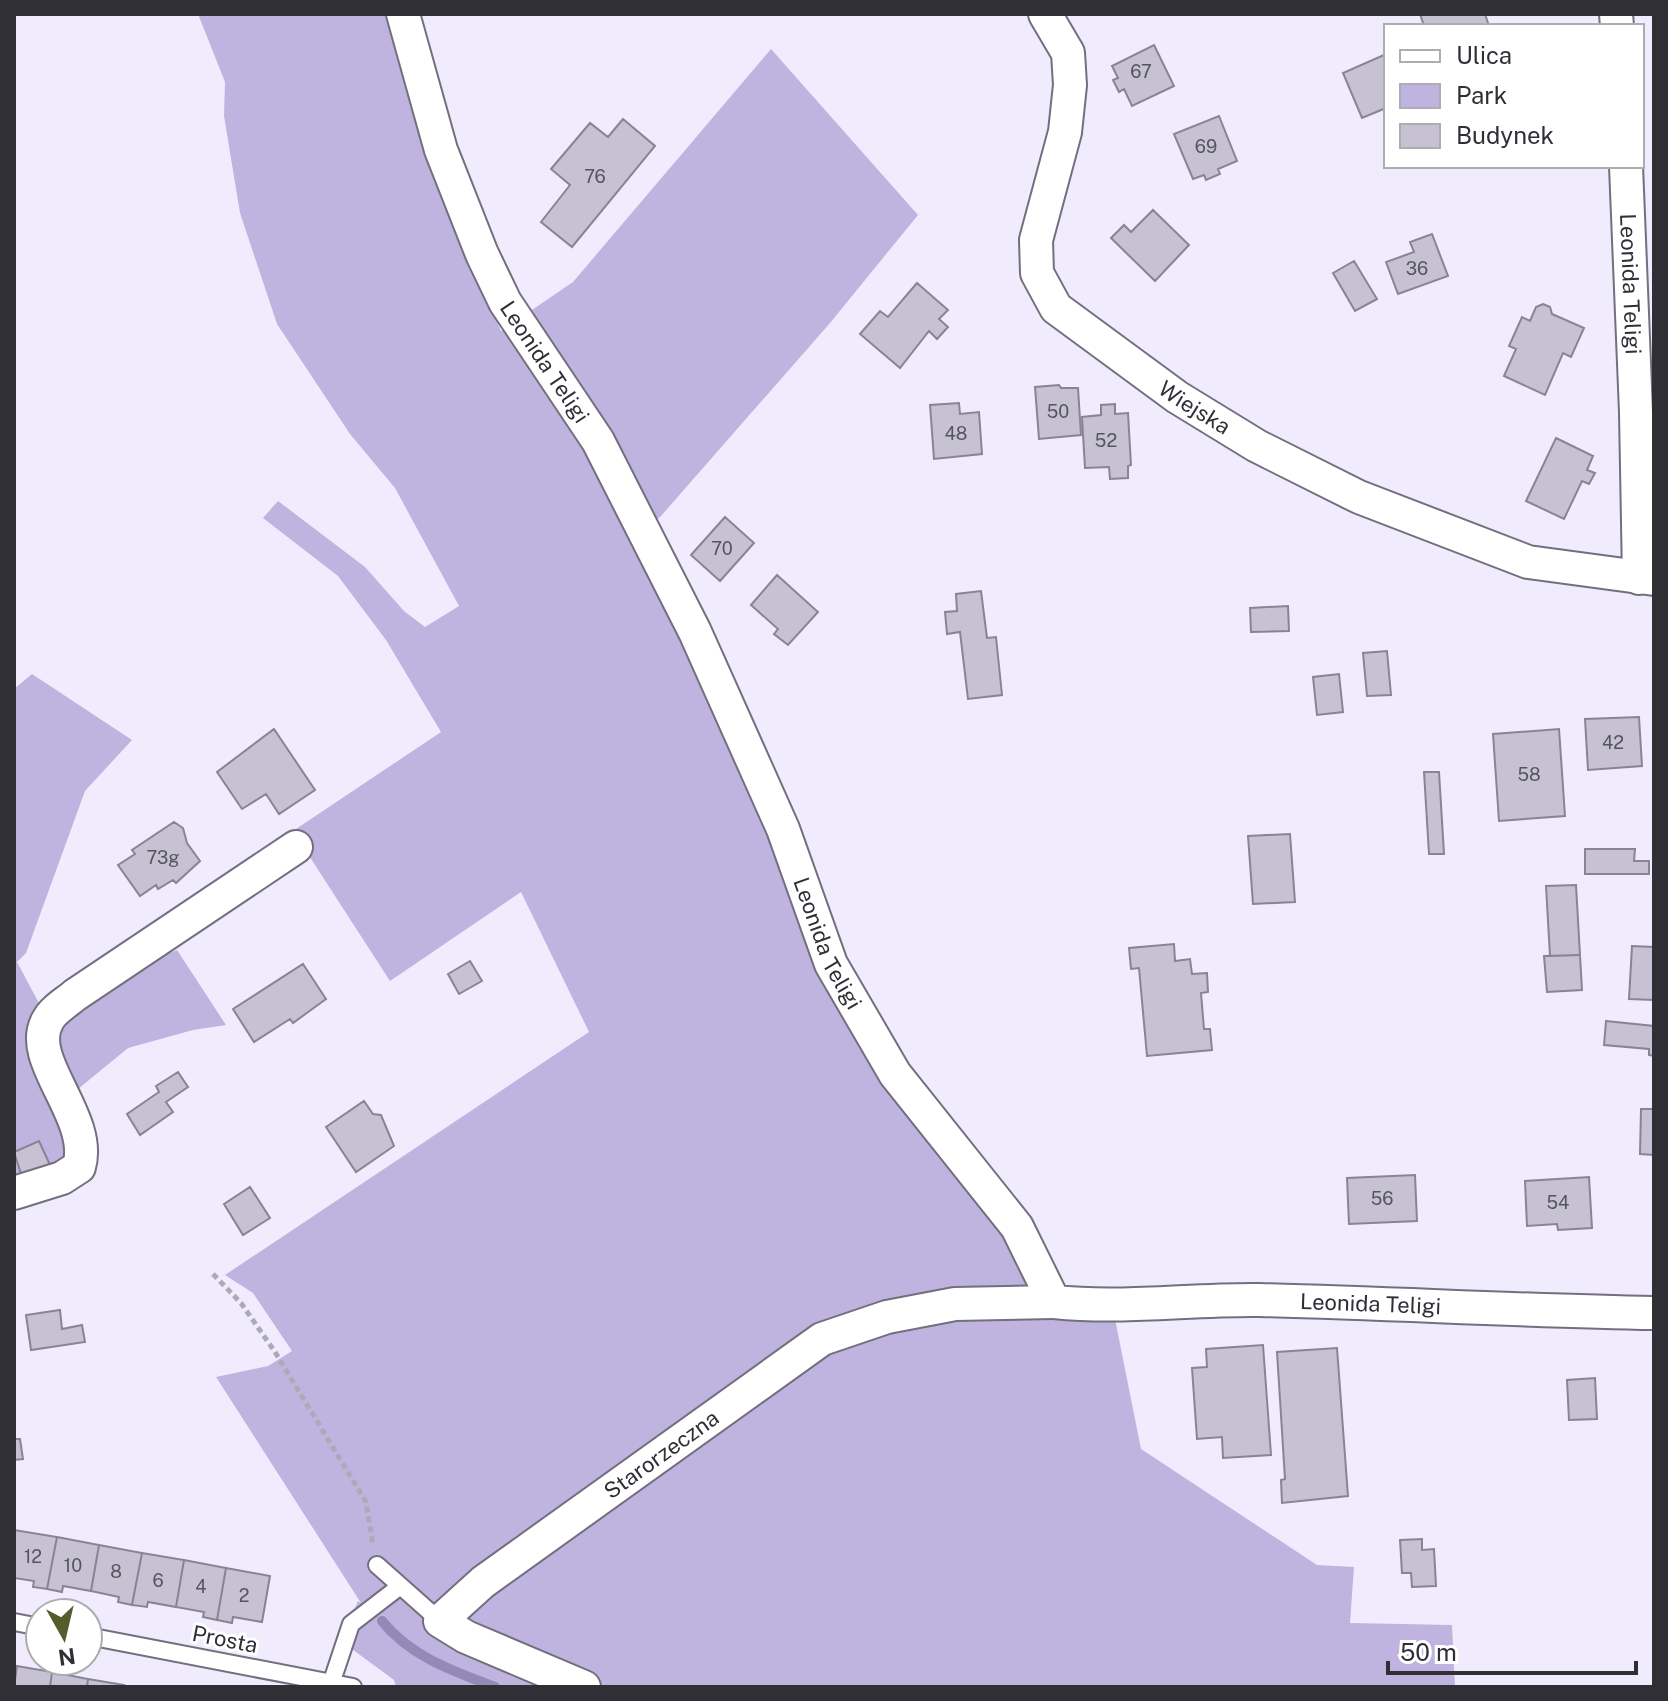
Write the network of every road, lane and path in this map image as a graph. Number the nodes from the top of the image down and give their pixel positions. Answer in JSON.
{"nodes":[{"id":1,"x":403,"y":14,"type":"edge"},
{"id":2,"x":1045,"y":14,"type":"edge"},
{"id":3,"x":1626,"y":168,"type":"edge"},
{"id":4,"x":1646,"y":579,"type":"edge"},
{"id":5,"x":296,"y":847,"type":"dead end"},
{"id":6,"x":14,"y":1193,"type":"edge"},
{"id":7,"x":213,"y":1274,"type":"dead end"},
{"id":8,"x":1054,"y":1302,"type":"junction"},
{"id":9,"x":1654,"y":1313,"type":"edge"},
{"id":10,"x":377,"y":1565,"type":"joint"},
{"id":11,"x":399,"y":1587,"type":"junction"},
{"id":12,"x":440,"y":1621,"type":"junction"},
{"id":13,"x":104,"y":1639,"type":"edge"},
{"id":14,"x":332,"y":1681,"type":"junction"},
{"id":15,"x":353,"y":1687,"type":"edge"},
{"id":16,"x":584,"y":1687,"type":"edge"}],
"edges":[{"from":1,"to":8,"type":"street","name":"Leonida Teligi"},
{"from":2,"to":4,"type":"street","name":"Wiejska"},
{"from":3,"to":4,"type":"street","name":"Leonida Teligi"},
{"from":5,"to":6,"type":"street"},
{"from":7,"to":10,"type":"path"},
{"from":8,"to":9,"type":"street","name":"Leonida Teligi"},
{"from":8,"to":12,"type":"street","name":"Starorzeczna"},
{"from":10,"to":11,"type":"lane"},
{"from":11,"to":12,"type":"lane"},
{"from":11,"to":14,"type":"lane"},
{"from":12,"to":16,"type":"street"},
{"from":13,"to":14,"type":"lane","name":"Prosta"},
{"from":14,"to":15,"type":"lane","name":"Prosta"}]}
